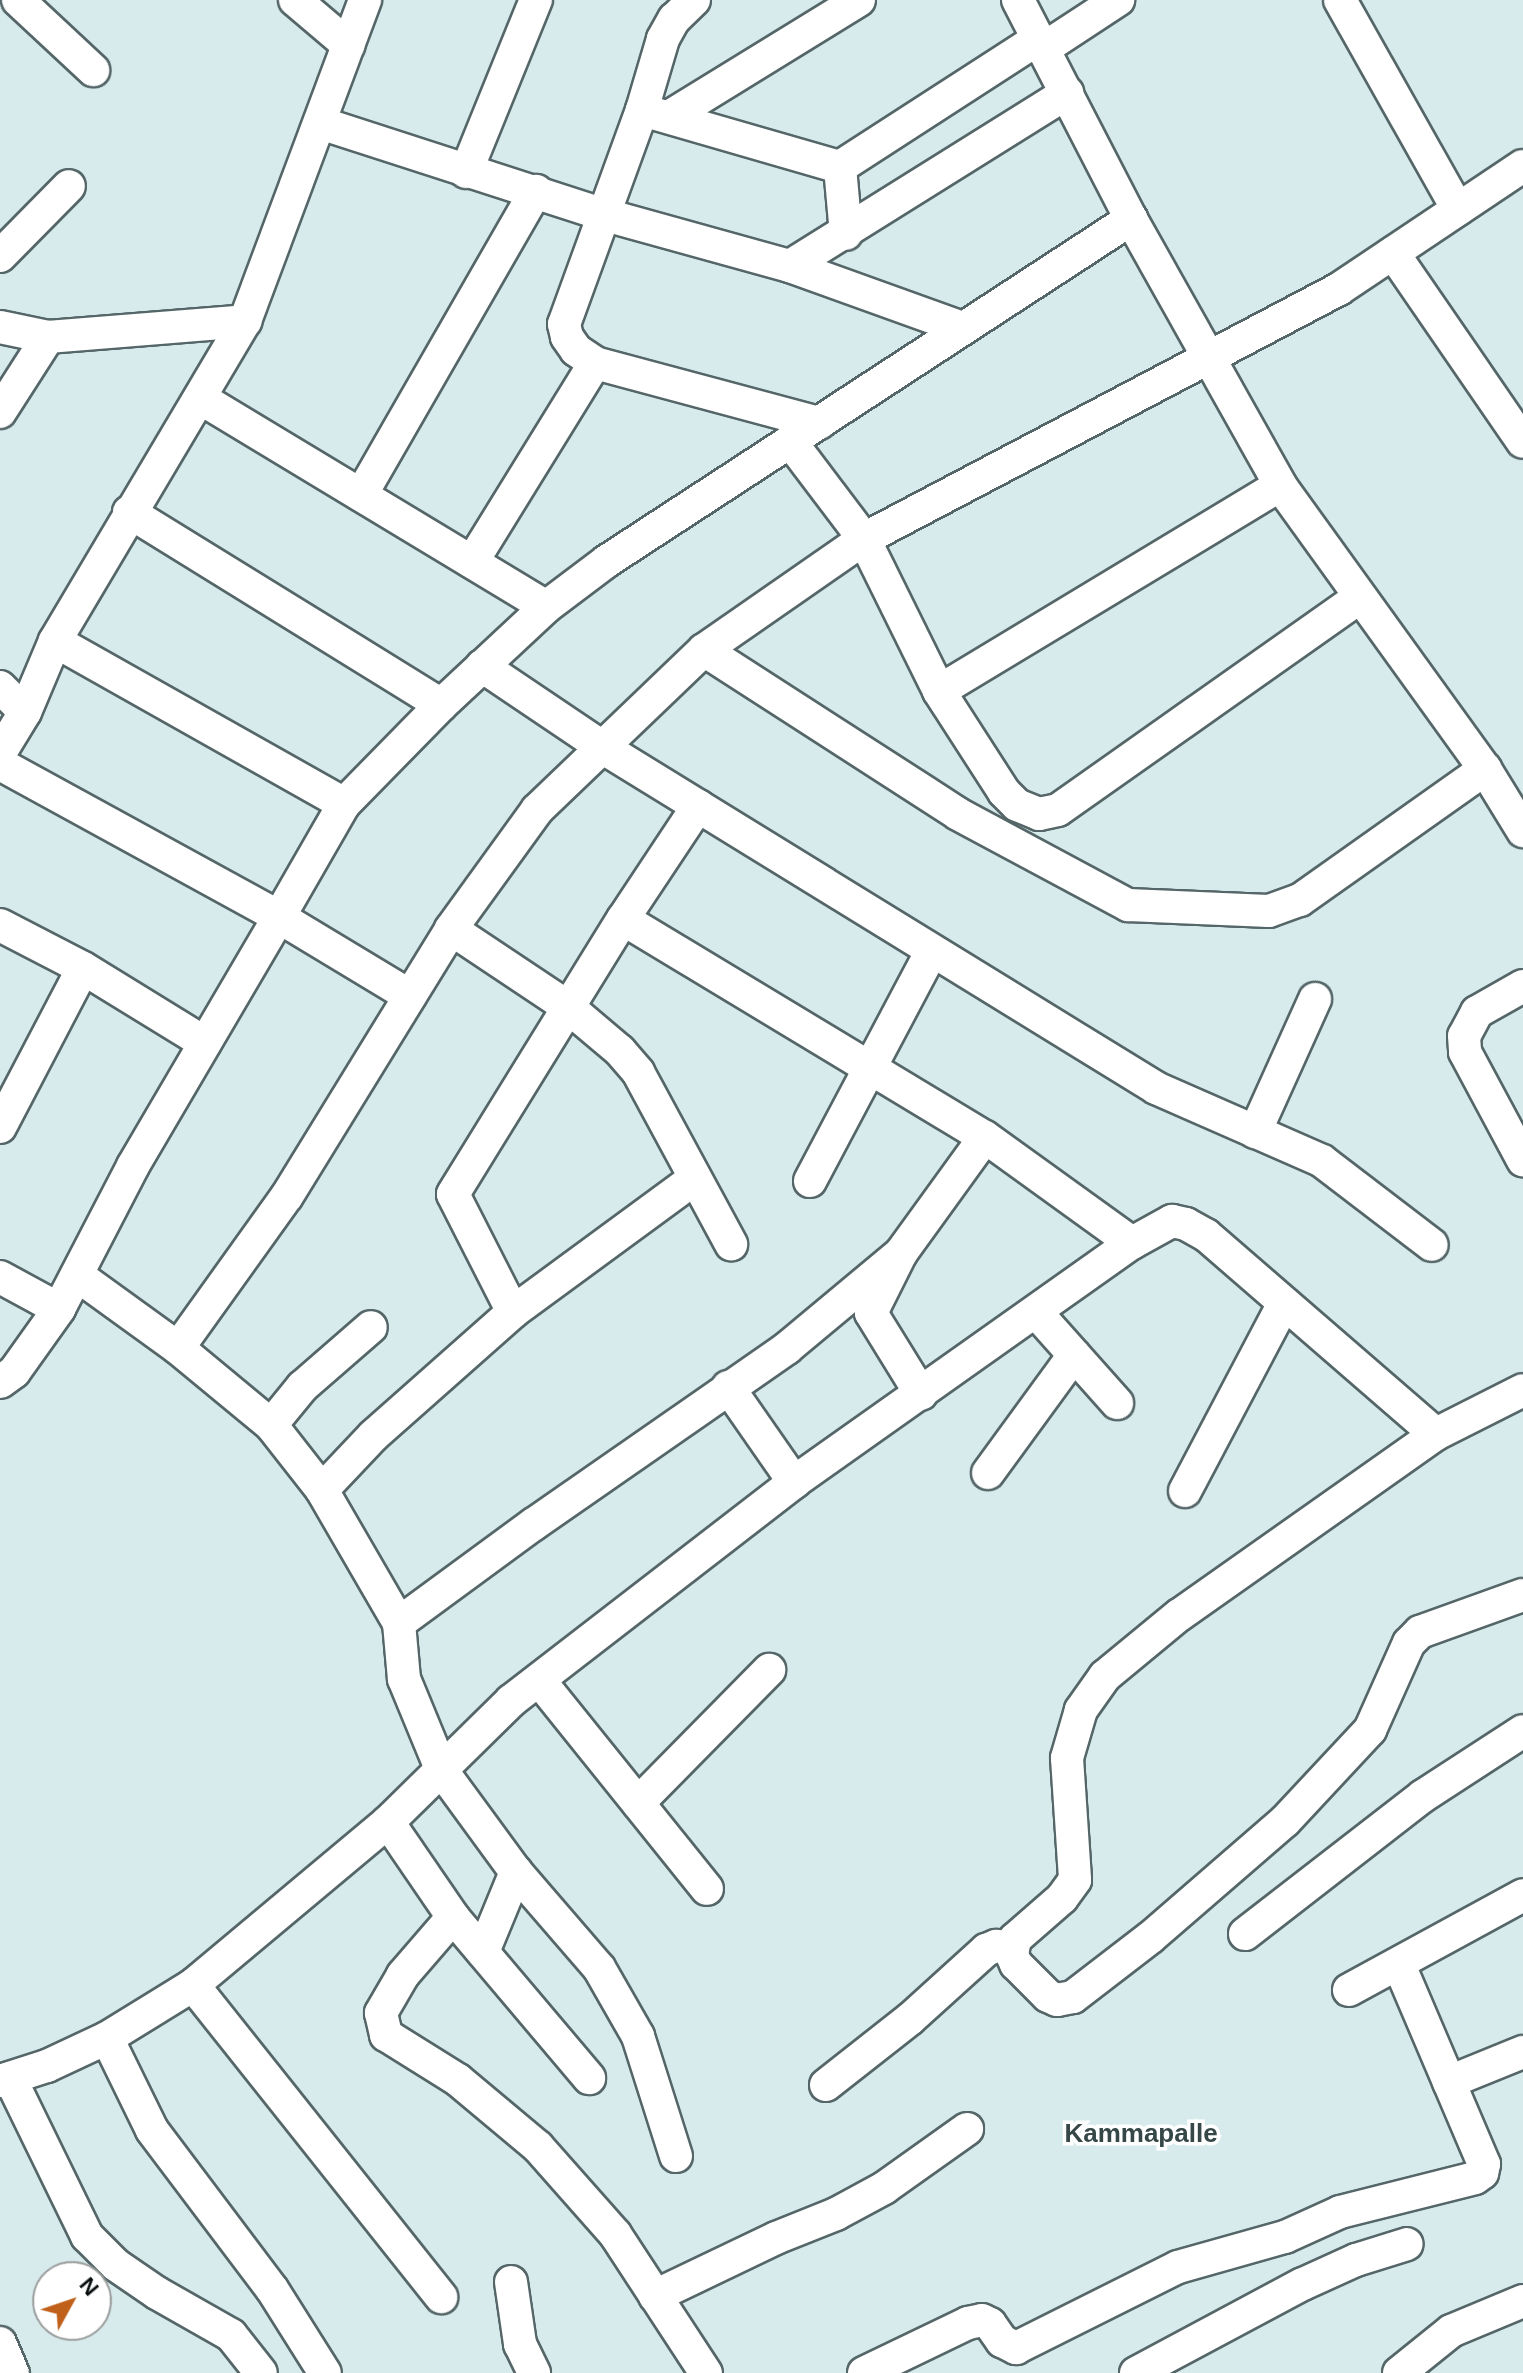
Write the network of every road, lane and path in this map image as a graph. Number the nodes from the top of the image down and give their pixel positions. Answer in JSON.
{"nodes":[{"id":1,"x":18,"y":0,"type":"edge"},
{"id":2,"x":295,"y":0,"type":"edge"},
{"id":3,"x":365,"y":0,"type":"edge"},
{"id":4,"x":536,"y":0,"type":"edge"},
{"id":5,"x":694,"y":0,"type":"edge"},
{"id":6,"x":859,"y":0,"type":"edge"},
{"id":7,"x":1018,"y":0,"type":"edge"},
{"id":8,"x":1118,"y":0,"type":"edge"},
{"id":9,"x":1345,"y":2,"type":"edge"},
{"id":10,"x":1041,"y":44,"type":"junction"},
{"id":11,"x":348,"y":45,"type":"junction"},
{"id":12,"x":93,"y":70,"type":"dead end"},
{"id":13,"x":1067,"y":93,"type":"junction"},
{"id":14,"x":655,"y":114,"type":"junction"},
{"id":15,"x":320,"y":123,"type":"junction"},
{"id":16,"x":1523,"y":166,"type":"edge"},
{"id":17,"x":840,"y":167,"type":"junction"},
{"id":18,"x":466,"y":172,"type":"junction"},
{"id":19,"x":69,"y":186,"type":"dead end"},
{"id":20,"x":536,"y":191,"type":"junction"},
{"id":21,"x":1458,"y":209,"type":"junction"},
{"id":22,"x":602,"y":214,"type":"junction"},
{"id":23,"x":1131,"y":219,"type":"junction"},
{"id":24,"x":846,"y":234,"type":"junction"},
{"id":25,"x":1393,"y":253,"type":"junction"},
{"id":26,"x":0,"y":256,"type":"edge"},
{"id":27,"x":790,"y":266,"type":"junction"},
{"id":28,"x":245,"y":321,"type":"junction"},
{"id":29,"x":0,"y":327,"type":"edge"},
{"id":30,"x":962,"y":328,"type":"junction"},
{"id":31,"x":48,"y":337,"type":"junction"},
{"id":32,"x":1206,"y":358,"type":"junction"},
{"id":33,"x":595,"y":363,"type":"junction"},
{"id":34,"x":200,"y":398,"type":"junction"},
{"id":35,"x":1514,"y":410,"type":"edge"},
{"id":36,"x":0,"y":412,"type":"edge"},
{"id":37,"x":819,"y":423,"type":"junction"},
{"id":38,"x":790,"y":441,"type":"junction"},
{"id":39,"x":1523,"y":442,"type":"edge"},
{"id":40,"x":1280,"y":485,"type":"junction"},
{"id":41,"x":361,"y":495,"type":"junction"},
{"id":42,"x":129,"y":512,"type":"junction"},
{"id":43,"x":864,"y":539,"type":"junction"},
{"id":44,"x":472,"y":562,"type":"junction"},
{"id":45,"x":1359,"y":598,"type":"junction"},
{"id":46,"x":546,"y":607,"type":"junction"},
{"id":47,"x":55,"y":641,"type":"junction"},
{"id":48,"x":704,"y":650,"type":"junction"},
{"id":49,"x":482,"y":666,"type":"junction"},
{"id":50,"x":0,"y":687,"type":"edge"},
{"id":51,"x":939,"y":691,"type":"junction"},
{"id":52,"x":441,"y":705,"type":"junction"},
{"id":53,"x":25,"y":712,"type":"junction"},
{"id":54,"x":602,"y":747,"type":"junction"},
{"id":55,"x":0,"y":753,"type":"edge"},
{"id":56,"x":0,"y":764,"type":"edge"},
{"id":57,"x":1485,"y":769,"type":"junction"},
{"id":58,"x":344,"y":804,"type":"junction"},
{"id":59,"x":698,"y":806,"type":"junction"},
{"id":60,"x":1523,"y":831,"type":"edge"},
{"id":61,"x":279,"y":917,"type":"junction"},
{"id":62,"x":623,"y":919,"type":"junction"},
{"id":63,"x":0,"y":925,"type":"edge"},
{"id":64,"x":451,"y":929,"type":"junction"},
{"id":65,"x":932,"y":951,"type":"junction"},
{"id":66,"x":83,"y":968,"type":"junction"},
{"id":67,"x":1523,"y":986,"type":"edge"},
{"id":68,"x":410,"y":996,"type":"junction"},
{"id":69,"x":1315,"y":999,"type":"dead end"},
{"id":70,"x":568,"y":1007,"type":"junction"},
{"id":71,"x":205,"y":1043,"type":"junction"},
{"id":72,"x":871,"y":1071,"type":"junction"},
{"id":73,"x":0,"y":1127,"type":"edge"},
{"id":74,"x":1255,"y":1132,"type":"junction"},
{"id":75,"x":985,"y":1137,"type":"junction"},
{"id":76,"x":1523,"y":1160,"type":"edge"},
{"id":77,"x":694,"y":1179,"type":"junction"},
{"id":78,"x":810,"y":1181,"type":"dead end"},
{"id":79,"x":1132,"y":1243,"type":"junction"},
{"id":80,"x":731,"y":1244,"type":"dead end"},
{"id":81,"x":1432,"y":1245,"type":"dead end"},
{"id":82,"x":901,"y":1253,"type":"junction"},
{"id":83,"x":77,"y":1275,"type":"junction"},
{"id":84,"x":0,"y":1277,"type":"edge"},
{"id":85,"x":1284,"y":1303,"type":"junction"},
{"id":86,"x":59,"y":1309,"type":"junction"},
{"id":87,"x":513,"y":1312,"type":"junction"},
{"id":88,"x":1036,"y":1312,"type":"junction"},
{"id":89,"x":371,"y":1327,"type":"dead end"},
{"id":90,"x":178,"y":1348,"type":"junction"},
{"id":91,"x":1074,"y":1355,"type":"junction"},
{"id":92,"x":0,"y":1382,"type":"edge"},
{"id":93,"x":728,"y":1387,"type":"junction"},
{"id":94,"x":1523,"y":1390,"type":"edge"},
{"id":95,"x":921,"y":1394,"type":"junction"},
{"id":96,"x":1117,"y":1403,"type":"dead end"},
{"id":97,"x":271,"y":1425,"type":"junction"},
{"id":98,"x":1436,"y":1434,"type":"junction"},
{"id":99,"x":988,"y":1473,"type":"dead end"},
{"id":100,"x":794,"y":1482,"type":"junction"},
{"id":101,"x":322,"y":1490,"type":"junction"},
{"id":102,"x":1185,"y":1491,"type":"dead end"},
{"id":103,"x":1523,"y":1595,"type":"edge"},
{"id":104,"x":399,"y":1623,"type":"junction"},
{"id":105,"x":769,"y":1670,"type":"dead end"},
{"id":106,"x":539,"y":1680,"type":"junction"},
{"id":107,"x":1523,"y":1731,"type":"edge"},
{"id":108,"x":442,"y":1771,"type":"junction"},
{"id":109,"x":638,"y":1803,"type":"junction"},
{"id":110,"x":388,"y":1822,"type":"junction"},
{"id":111,"x":516,"y":1872,"type":"junction"},
{"id":112,"x":707,"y":1889,"type":"dead end"},
{"id":113,"x":1523,"y":1895,"type":"edge"},
{"id":114,"x":453,"y":1917,"type":"junction"},
{"id":115,"x":1245,"y":1934,"type":"dead end"},
{"id":116,"x":1012,"y":1947,"type":"junction"},
{"id":117,"x":483,"y":1952,"type":"junction"},
{"id":118,"x":1399,"y":1965,"type":"junction"},
{"id":119,"x":193,"y":1985,"type":"junction"},
{"id":120,"x":1349,"y":1990,"type":"dead end"},
{"id":121,"x":107,"y":2038,"type":"junction"},
{"id":122,"x":1523,"y":2052,"type":"edge"},
{"id":123,"x":589,"y":2078,"type":"dead end"},
{"id":124,"x":5,"y":2079,"type":"edge"},
{"id":125,"x":1449,"y":2082,"type":"junction"},
{"id":126,"x":826,"y":2085,"type":"dead end"},
{"id":127,"x":967,"y":2129,"type":"dead end"},
{"id":128,"x":676,"y":2156,"type":"dead end"},
{"id":129,"x":1407,"y":2244,"type":"dead end"},
{"id":130,"x":511,"y":2282,"type":"dead end"},
{"id":131,"x":655,"y":2296,"type":"junction"},
{"id":132,"x":441,"y":2297,"type":"dead end"},
{"id":133,"x":1523,"y":2301,"type":"edge"},
{"id":134,"x":0,"y":2343,"type":"edge"},
{"id":135,"x":13,"y":2373,"type":"edge"},
{"id":136,"x":261,"y":2373,"type":"edge"},
{"id":137,"x":325,"y":2373,"type":"edge"},
{"id":138,"x":534,"y":2373,"type":"edge"},
{"id":139,"x":706,"y":2373,"type":"edge"},
{"id":140,"x":864,"y":2373,"type":"edge"},
{"id":141,"x":1136,"y":2373,"type":"edge"},
{"id":142,"x":1399,"y":2373,"type":"edge"}],
"edges":[{"from":1,"to":12,"type":"street"},
{"from":2,"to":11,"type":"street"},
{"from":3,"to":11,"type":"street"},
{"from":4,"to":18,"type":"street"},
{"from":5,"to":14,"type":"street"},
{"from":6,"to":14,"type":"street"},
{"from":7,"to":10,"type":"street"},
{"from":8,"to":10,"type":"street"},
{"from":9,"to":21,"type":"street"},
{"from":10,"to":13,"type":"street"},
{"from":10,"to":17,"type":"street"},
{"from":11,"to":15,"type":"street"},
{"from":13,"to":23,"type":"street"},
{"from":13,"to":24,"type":"street"},
{"from":14,"to":17,"type":"street"},
{"from":14,"to":22,"type":"street"},
{"from":15,"to":18,"type":"street"},
{"from":15,"to":28,"type":"street"},
{"from":16,"to":21,"type":"street"},
{"from":17,"to":24,"type":"street"},
{"from":18,"to":20,"type":"street"},
{"from":19,"to":26,"type":"street"},
{"from":20,"to":22,"type":"street"},
{"from":20,"to":41,"type":"street"},
{"from":21,"to":25,"type":"street"},
{"from":22,"to":27,"type":"street"},
{"from":22,"to":33,"type":"street"},
{"from":23,"to":30,"type":"street"},
{"from":23,"to":32,"type":"street"},
{"from":24,"to":27,"type":"street"},
{"from":25,"to":32,"type":"street"},
{"from":25,"to":35,"type":"street"},
{"from":27,"to":30,"type":"street"},
{"from":28,"to":31,"type":"street"},
{"from":28,"to":34,"type":"street"},
{"from":29,"to":31,"type":"street"},
{"from":30,"to":37,"type":"street"},
{"from":31,"to":36,"type":"street"},
{"from":32,"to":40,"type":"street"},
{"from":32,"to":43,"type":"street"},
{"from":33,"to":37,"type":"street"},
{"from":33,"to":44,"type":"street"},
{"from":34,"to":41,"type":"street"},
{"from":34,"to":42,"type":"street"},
{"from":35,"to":39,"type":"street"},
{"from":37,"to":38,"type":"street"},
{"from":38,"to":43,"type":"street"},
{"from":38,"to":46,"type":"street"},
{"from":40,"to":45,"type":"street"},
{"from":40,"to":51,"type":"street"},
{"from":41,"to":44,"type":"street"},
{"from":42,"to":47,"type":"street"},
{"from":42,"to":52,"type":"street"},
{"from":43,"to":48,"type":"street"},
{"from":43,"to":51,"type":"street"},
{"from":44,"to":46,"type":"street"},
{"from":45,"to":51,"type":"street"},
{"from":45,"to":57,"type":"street"},
{"from":46,"to":49,"type":"street"},
{"from":47,"to":53,"type":"street"},
{"from":47,"to":58,"type":"street"},
{"from":48,"to":54,"type":"street"},
{"from":48,"to":57,"type":"street"},
{"from":49,"to":52,"type":"street"},
{"from":49,"to":54,"type":"street"},
{"from":50,"to":53,"type":"street"},
{"from":52,"to":58,"type":"street"},
{"from":53,"to":55,"type":"street"},
{"from":54,"to":59,"type":"street"},
{"from":54,"to":64,"type":"street"},
{"from":56,"to":61,"type":"street"},
{"from":57,"to":60,"type":"street"},
{"from":58,"to":61,"type":"street"},
{"from":59,"to":62,"type":"street"},
{"from":59,"to":65,"type":"street"},
{"from":61,"to":68,"type":"street"},
{"from":61,"to":71,"type":"street"},
{"from":62,"to":70,"type":"street"},
{"from":62,"to":72,"type":"street"},
{"from":63,"to":66,"type":"street"},
{"from":64,"to":68,"type":"street"},
{"from":64,"to":70,"type":"street"},
{"from":65,"to":72,"type":"street"},
{"from":65,"to":74,"type":"street"},
{"from":66,"to":71,"type":"street"},
{"from":66,"to":73,"type":"street"},
{"from":67,"to":76,"type":"street"},
{"from":68,"to":90,"type":"street"},
{"from":69,"to":74,"type":"street"},
{"from":70,"to":77,"type":"street"},
{"from":70,"to":87,"type":"street"},
{"from":71,"to":83,"type":"street"},
{"from":72,"to":75,"type":"street"},
{"from":72,"to":78,"type":"street"},
{"from":74,"to":81,"type":"street"},
{"from":75,"to":79,"type":"street"},
{"from":75,"to":82,"type":"street"},
{"from":77,"to":80,"type":"street"},
{"from":77,"to":87,"type":"street"},
{"from":79,"to":85,"type":"street"},
{"from":79,"to":88,"type":"street"},
{"from":82,"to":93,"type":"street"},
{"from":82,"to":95,"type":"street"},
{"from":83,"to":86,"type":"street"},
{"from":83,"to":90,"type":"street"},
{"from":84,"to":86,"type":"street"},
{"from":85,"to":98,"type":"street"},
{"from":85,"to":102,"type":"street"},
{"from":86,"to":92,"type":"street"},
{"from":87,"to":101,"type":"street"},
{"from":88,"to":91,"type":"street"},
{"from":88,"to":95,"type":"street"},
{"from":89,"to":97,"type":"street"},
{"from":90,"to":97,"type":"street"},
{"from":91,"to":96,"type":"street"},
{"from":91,"to":99,"type":"street"},
{"from":93,"to":100,"type":"street"},
{"from":93,"to":104,"type":"street"},
{"from":94,"to":98,"type":"street"},
{"from":95,"to":100,"type":"street"},
{"from":97,"to":101,"type":"street"},
{"from":98,"to":116,"type":"street"},
{"from":100,"to":106,"type":"street"},
{"from":101,"to":104,"type":"street"},
{"from":103,"to":116,"type":"street"},
{"from":104,"to":108,"type":"street"},
{"from":105,"to":109,"type":"street"},
{"from":106,"to":108,"type":"street"},
{"from":106,"to":109,"type":"street"},
{"from":107,"to":115,"type":"street"},
{"from":108,"to":110,"type":"street"},
{"from":108,"to":111,"type":"street"},
{"from":109,"to":112,"type":"street"},
{"from":110,"to":114,"type":"street"},
{"from":110,"to":119,"type":"street"},
{"from":111,"to":117,"type":"street"},
{"from":111,"to":128,"type":"street"},
{"from":113,"to":118,"type":"street"},
{"from":114,"to":117,"type":"street"},
{"from":114,"to":131,"type":"street"},
{"from":116,"to":126,"type":"street"},
{"from":117,"to":123,"type":"street"},
{"from":118,"to":120,"type":"street"},
{"from":118,"to":125,"type":"street"},
{"from":119,"to":121,"type":"street"},
{"from":119,"to":132,"type":"street"},
{"from":121,"to":124,"type":"street"},
{"from":121,"to":137,"type":"street"},
{"from":122,"to":125,"type":"street"},
{"from":124,"to":136,"type":"street"},
{"from":125,"to":140,"type":"street"},
{"from":127,"to":131,"type":"street"},
{"from":129,"to":141,"type":"street"},
{"from":130,"to":138,"type":"street"},
{"from":131,"to":139,"type":"street"},
{"from":133,"to":142,"type":"street"},
{"from":134,"to":135,"type":"street"}]}
